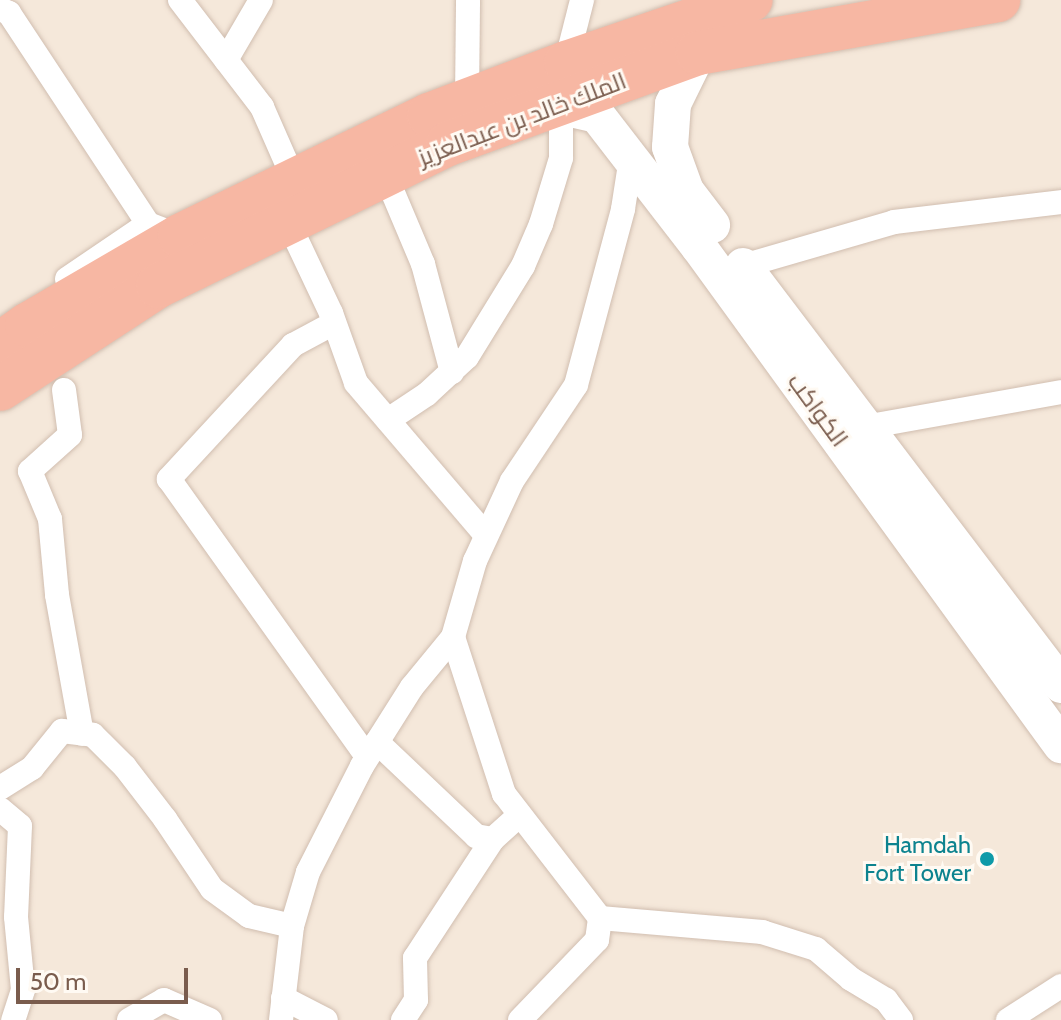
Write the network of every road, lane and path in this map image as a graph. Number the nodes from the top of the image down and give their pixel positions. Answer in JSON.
{"nodes":[{"id":1,"x":180,"y":0,"type":"edge"},
{"id":2,"x":261,"y":0,"type":"edge"},
{"id":3,"x":468,"y":0,"type":"edge"},
{"id":4,"x":582,"y":0,"type":"edge"},
{"id":5,"x":751,"y":0,"type":"edge"},
{"id":6,"x":998,"y":0,"type":"edge"},
{"id":7,"x":0,"y":9,"type":"edge"},
{"id":8,"x":698,"y":53,"type":"junction"},
{"id":9,"x":226,"y":60,"type":"junction"},
{"id":10,"x":566,"y":63,"type":"junction"},
{"id":11,"x":467,"y":99,"type":"junction"},
{"id":12,"x":557,"y":106,"type":"junction"},
{"id":13,"x":631,"y":158,"type":"junction"},
{"id":14,"x":385,"y":174,"type":"junction"},
{"id":15,"x":291,"y":201,"type":"junction"},
{"id":16,"x":1061,"y":202,"type":"edge"},
{"id":17,"x":164,"y":230,"type":"junction"},
{"id":18,"x":743,"y":266,"type":"junction"},
{"id":19,"x":334,"y":323,"type":"junction"},
{"id":20,"x":0,"y":324,"type":"edge"},
{"id":21,"x":0,"y":344,"type":"edge"},
{"id":22,"x":452,"y":372,"type":"junction"},
{"id":23,"x":0,"y":389,"type":"edge"},
{"id":24,"x":64,"y":390,"type":"dead end"},
{"id":25,"x":1061,"y":392,"type":"edge"},
{"id":26,"x":388,"y":420,"type":"junction"},
{"id":27,"x":865,"y":427,"type":"junction"},
{"id":28,"x":486,"y":535,"type":"junction"},
{"id":29,"x":453,"y":637,"type":"junction"},
{"id":30,"x":1061,"y":685,"type":"edge"},
{"id":31,"x":82,"y":734,"type":"junction"},
{"id":32,"x":1061,"y":745,"type":"edge"},
{"id":33,"x":372,"y":750,"type":"junction"},
{"id":34,"x":0,"y":788,"type":"edge"},
{"id":35,"x":0,"y":809,"type":"edge"},
{"id":36,"x":520,"y":815,"type":"junction"},
{"id":37,"x":493,"y":839,"type":"junction"},
{"id":38,"x":10,"y":859,"type":"edge"},
{"id":39,"x":600,"y":918,"type":"junction"},
{"id":40,"x":292,"y":926,"type":"junction"},
{"id":41,"x":1061,"y":986,"type":"edge"},
{"id":42,"x":282,"y":1009,"type":"edge"},
{"id":43,"x":13,"y":1020,"type":"edge"},
{"id":44,"x":129,"y":1020,"type":"edge"},
{"id":45,"x":210,"y":1020,"type":"edge"},
{"id":46,"x":326,"y":1020,"type":"edge"},
{"id":47,"x":403,"y":1020,"type":"edge"},
{"id":48,"x":520,"y":1020,"type":"edge"},
{"id":49,"x":901,"y":1020,"type":"edge"},
{"id":50,"x":1008,"y":1020,"type":"edge"}],
"edges":[{"from":1,"to":9,"type":"street"},
{"from":2,"to":9,"type":"street"},
{"from":3,"to":11,"type":"street"},
{"from":4,"to":10,"type":"street"},
{"from":5,"to":10,"type":"highway","name":"الملك خالد بن عبدالعزيز"},
{"from":6,"to":8,"type":"highway","name":"الملك خالد بن عبدالعزيز"},
{"from":7,"to":17,"type":"street"},
{"from":8,"to":12,"type":"highway","name":"الملك خالد بن عبدالعزيز"},
{"from":8,"to":18,"type":"street","name":"الكواكب"},
{"from":9,"to":15,"type":"street"},
{"from":10,"to":11,"type":"highway","name":"الملك خالد بن عبدالعزيز"},
{"from":11,"to":15,"type":"highway","name":"الملك خالد بن عبدالعزيز"},
{"from":12,"to":13,"type":"street","name":"الكواكب"},
{"from":12,"to":14,"type":"highway","name":"الملك خالد بن عبدالعزيز"},
{"from":12,"to":22,"type":"street"},
{"from":13,"to":28,"type":"street"},
{"from":13,"to":32,"type":"street","name":"الكواكب"},
{"from":14,"to":15,"type":"highway","name":"الملك خالد بن عبدالعزيز"},
{"from":14,"to":22,"type":"street"},
{"from":15,"to":17,"type":"highway","name":"الملك خالد بن عبدالعزيز"},
{"from":15,"to":19,"type":"street"},
{"from":15,"to":23,"type":"highway","name":"الملك خالد بن عبدالعزيز"},
{"from":16,"to":18,"type":"street"},
{"from":17,"to":20,"type":"street"},
{"from":17,"to":21,"type":"highway","name":"الملك خالد بن عبدالعزيز"},
{"from":18,"to":27,"type":"street","name":"الكواكب"},
{"from":19,"to":26,"type":"street"},
{"from":19,"to":33,"type":"street"},
{"from":22,"to":26,"type":"street"},
{"from":24,"to":31,"type":"street"},
{"from":25,"to":27,"type":"street"},
{"from":26,"to":28,"type":"street"},
{"from":27,"to":30,"type":"street","name":"الكواكب"},
{"from":28,"to":29,"type":"street"},
{"from":29,"to":33,"type":"street"},
{"from":29,"to":36,"type":"street"},
{"from":31,"to":34,"type":"street"},
{"from":31,"to":40,"type":"street"},
{"from":33,"to":37,"type":"street"},
{"from":33,"to":40,"type":"street"},
{"from":35,"to":38,"type":"street"},
{"from":36,"to":37,"type":"street"},
{"from":36,"to":39,"type":"street"},
{"from":37,"to":47,"type":"street"},
{"from":38,"to":43,"type":"street"},
{"from":39,"to":48,"type":"street"},
{"from":39,"to":49,"type":"street"},
{"from":40,"to":42,"type":"street"},
{"from":41,"to":50,"type":"street"},
{"from":42,"to":46,"type":"street"},
{"from":44,"to":45,"type":"street"}]}
